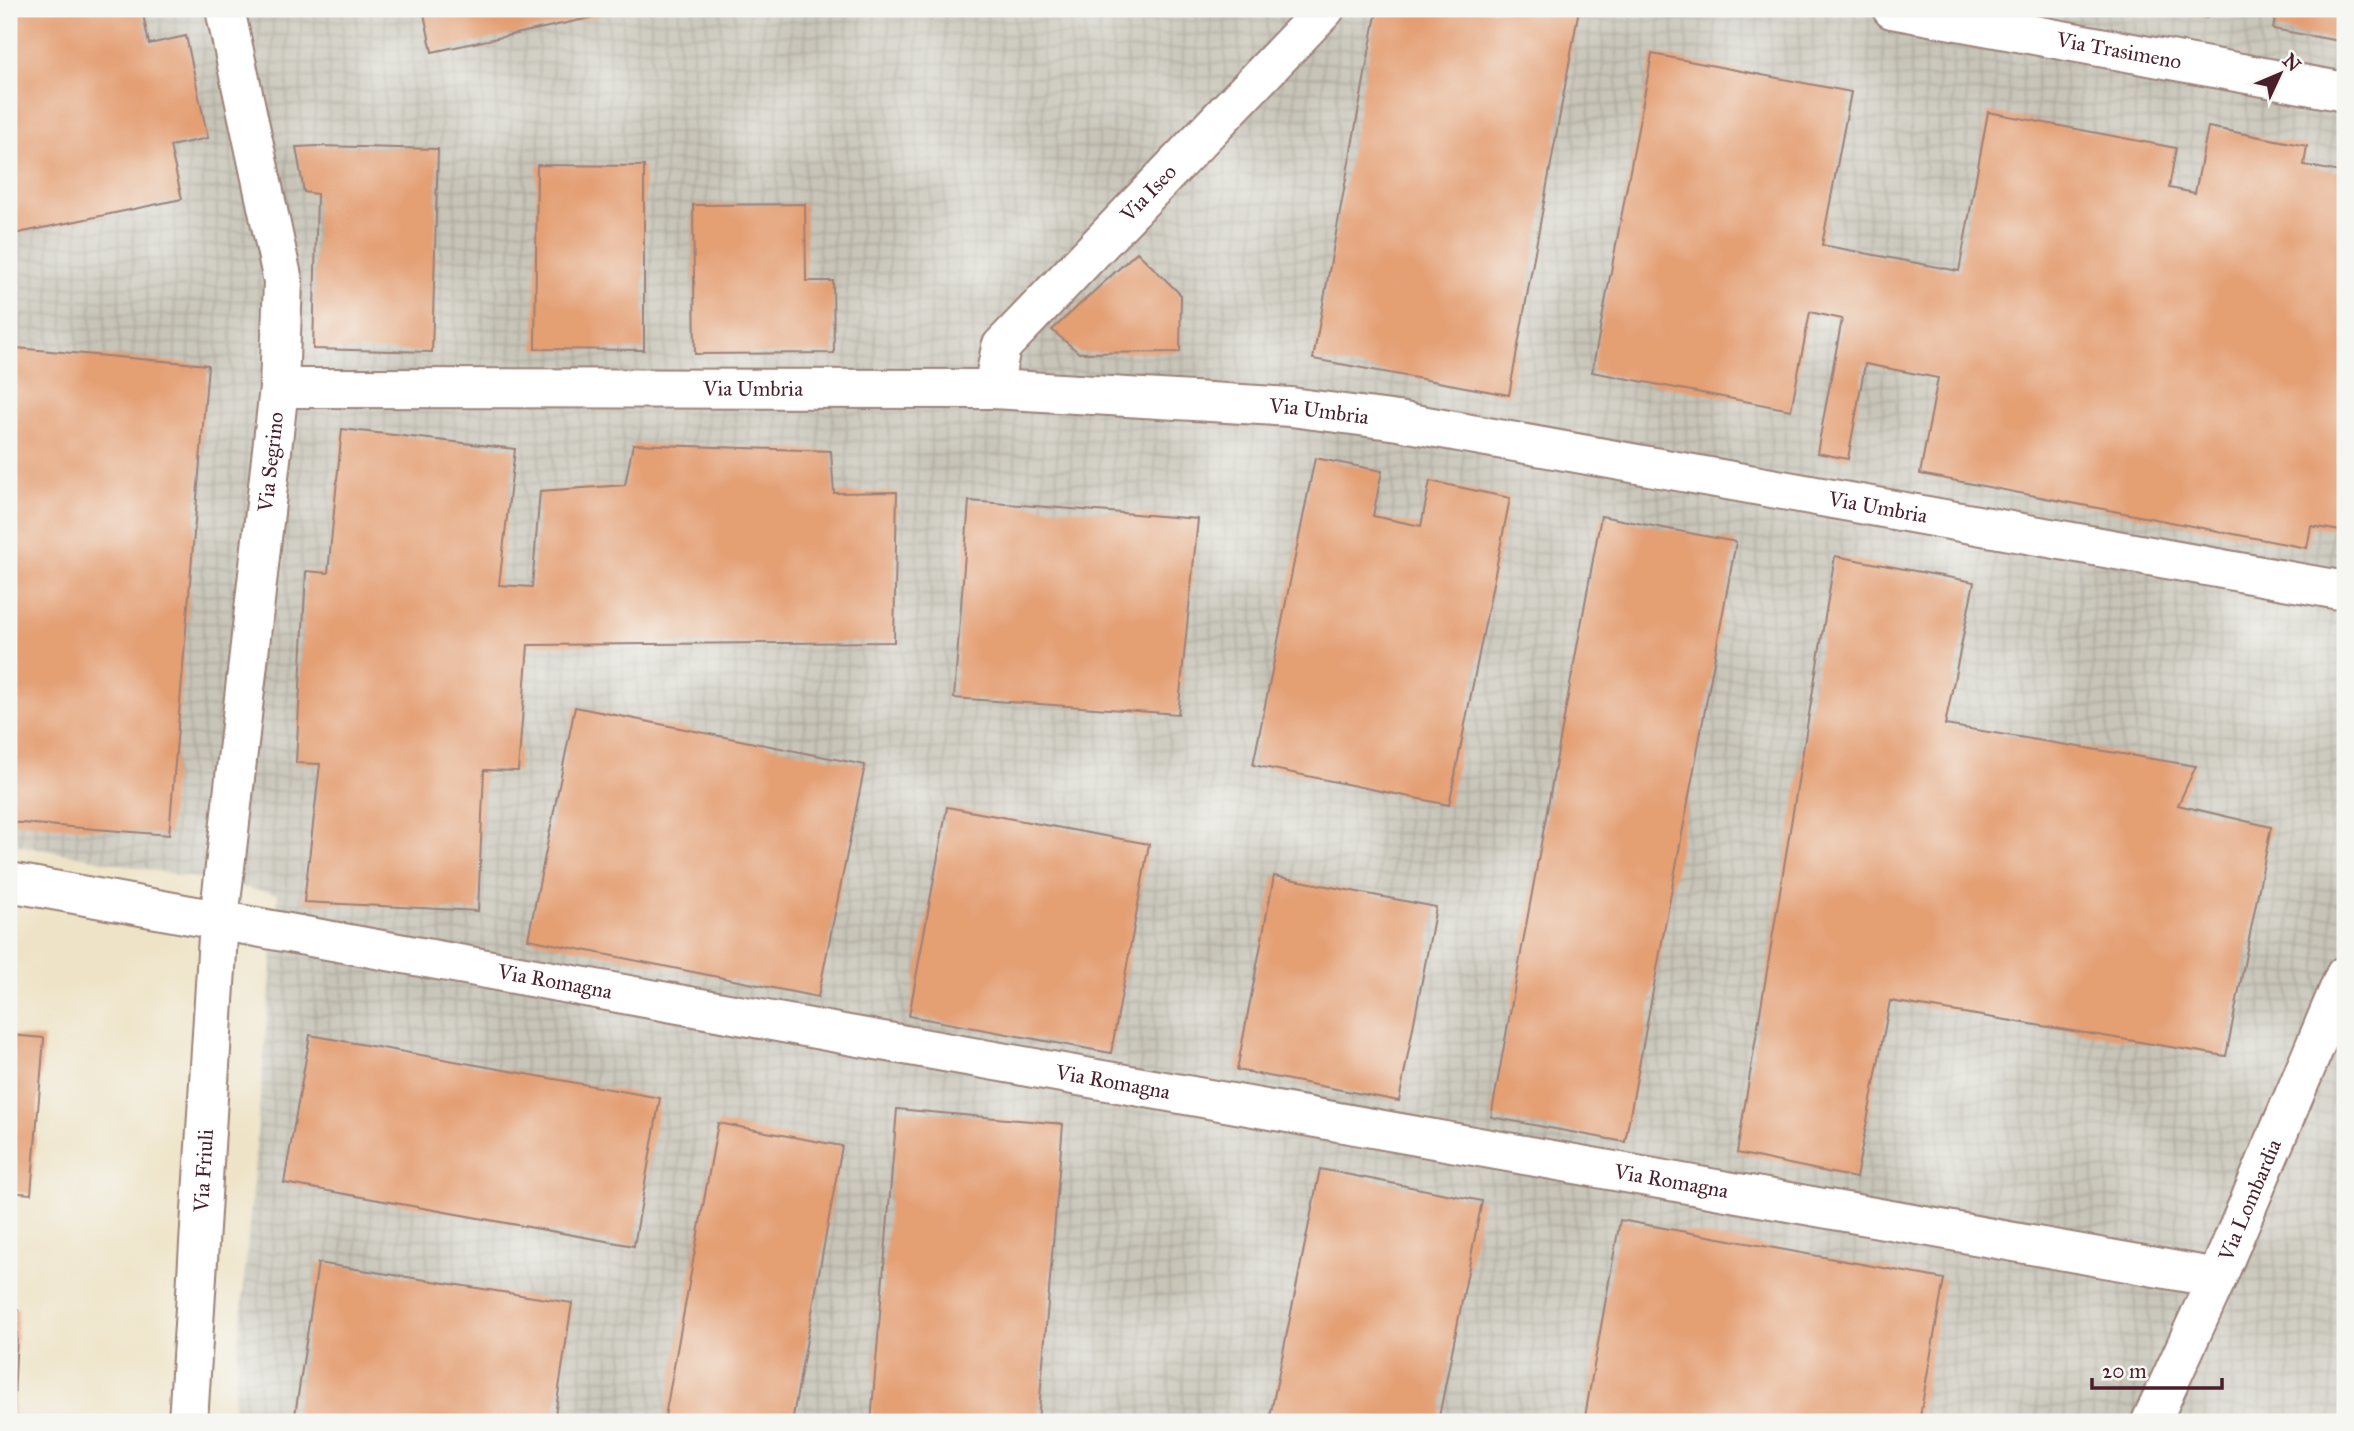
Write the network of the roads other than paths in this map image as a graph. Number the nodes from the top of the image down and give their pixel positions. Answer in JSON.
{"nodes":[{"id":1,"x":225,"y":9,"type":"edge"},
{"id":2,"x":1325,"y":9,"type":"edge"},
{"id":3,"x":1892,"y":9,"type":"edge"},
{"id":4,"x":2345,"y":92,"type":"edge"},
{"id":5,"x":279,"y":388,"type":"junction"},
{"id":6,"x":993,"y":389,"type":"junction"},
{"id":7,"x":2345,"y":591,"type":"edge"},
{"id":8,"x":9,"y":882,"type":"edge"},
{"id":9,"x":219,"y":920,"type":"junction"},
{"id":10,"x":2345,"y":975,"type":"edge"},
{"id":11,"x":2217,"y":1278,"type":"junction"},
{"id":12,"x":188,"y":1422,"type":"edge"},
{"id":13,"x":2151,"y":1422,"type":"edge"}],
"edges":[{"from":1,"to":5,"type":"street","name":"Via Segrino"},
{"from":2,"to":6,"type":"street","name":"Via Iseo"},
{"from":3,"to":4,"type":"street","name":"Via Trasimeno"},
{"from":5,"to":6,"type":"street","name":"Via Umbria"},
{"from":5,"to":9,"type":"street","name":"Via Segrino"},
{"from":6,"to":7,"type":"street","name":"Via Umbria"},
{"from":8,"to":9,"type":"street","name":"Via Romagna"},
{"from":9,"to":11,"type":"street","name":"Via Romagna"},
{"from":9,"to":12,"type":"street","name":"Via Friuli"},
{"from":10,"to":11,"type":"street","name":"Via Lombardia"},
{"from":11,"to":13,"type":"street","name":"Via Lombardia"}]}
